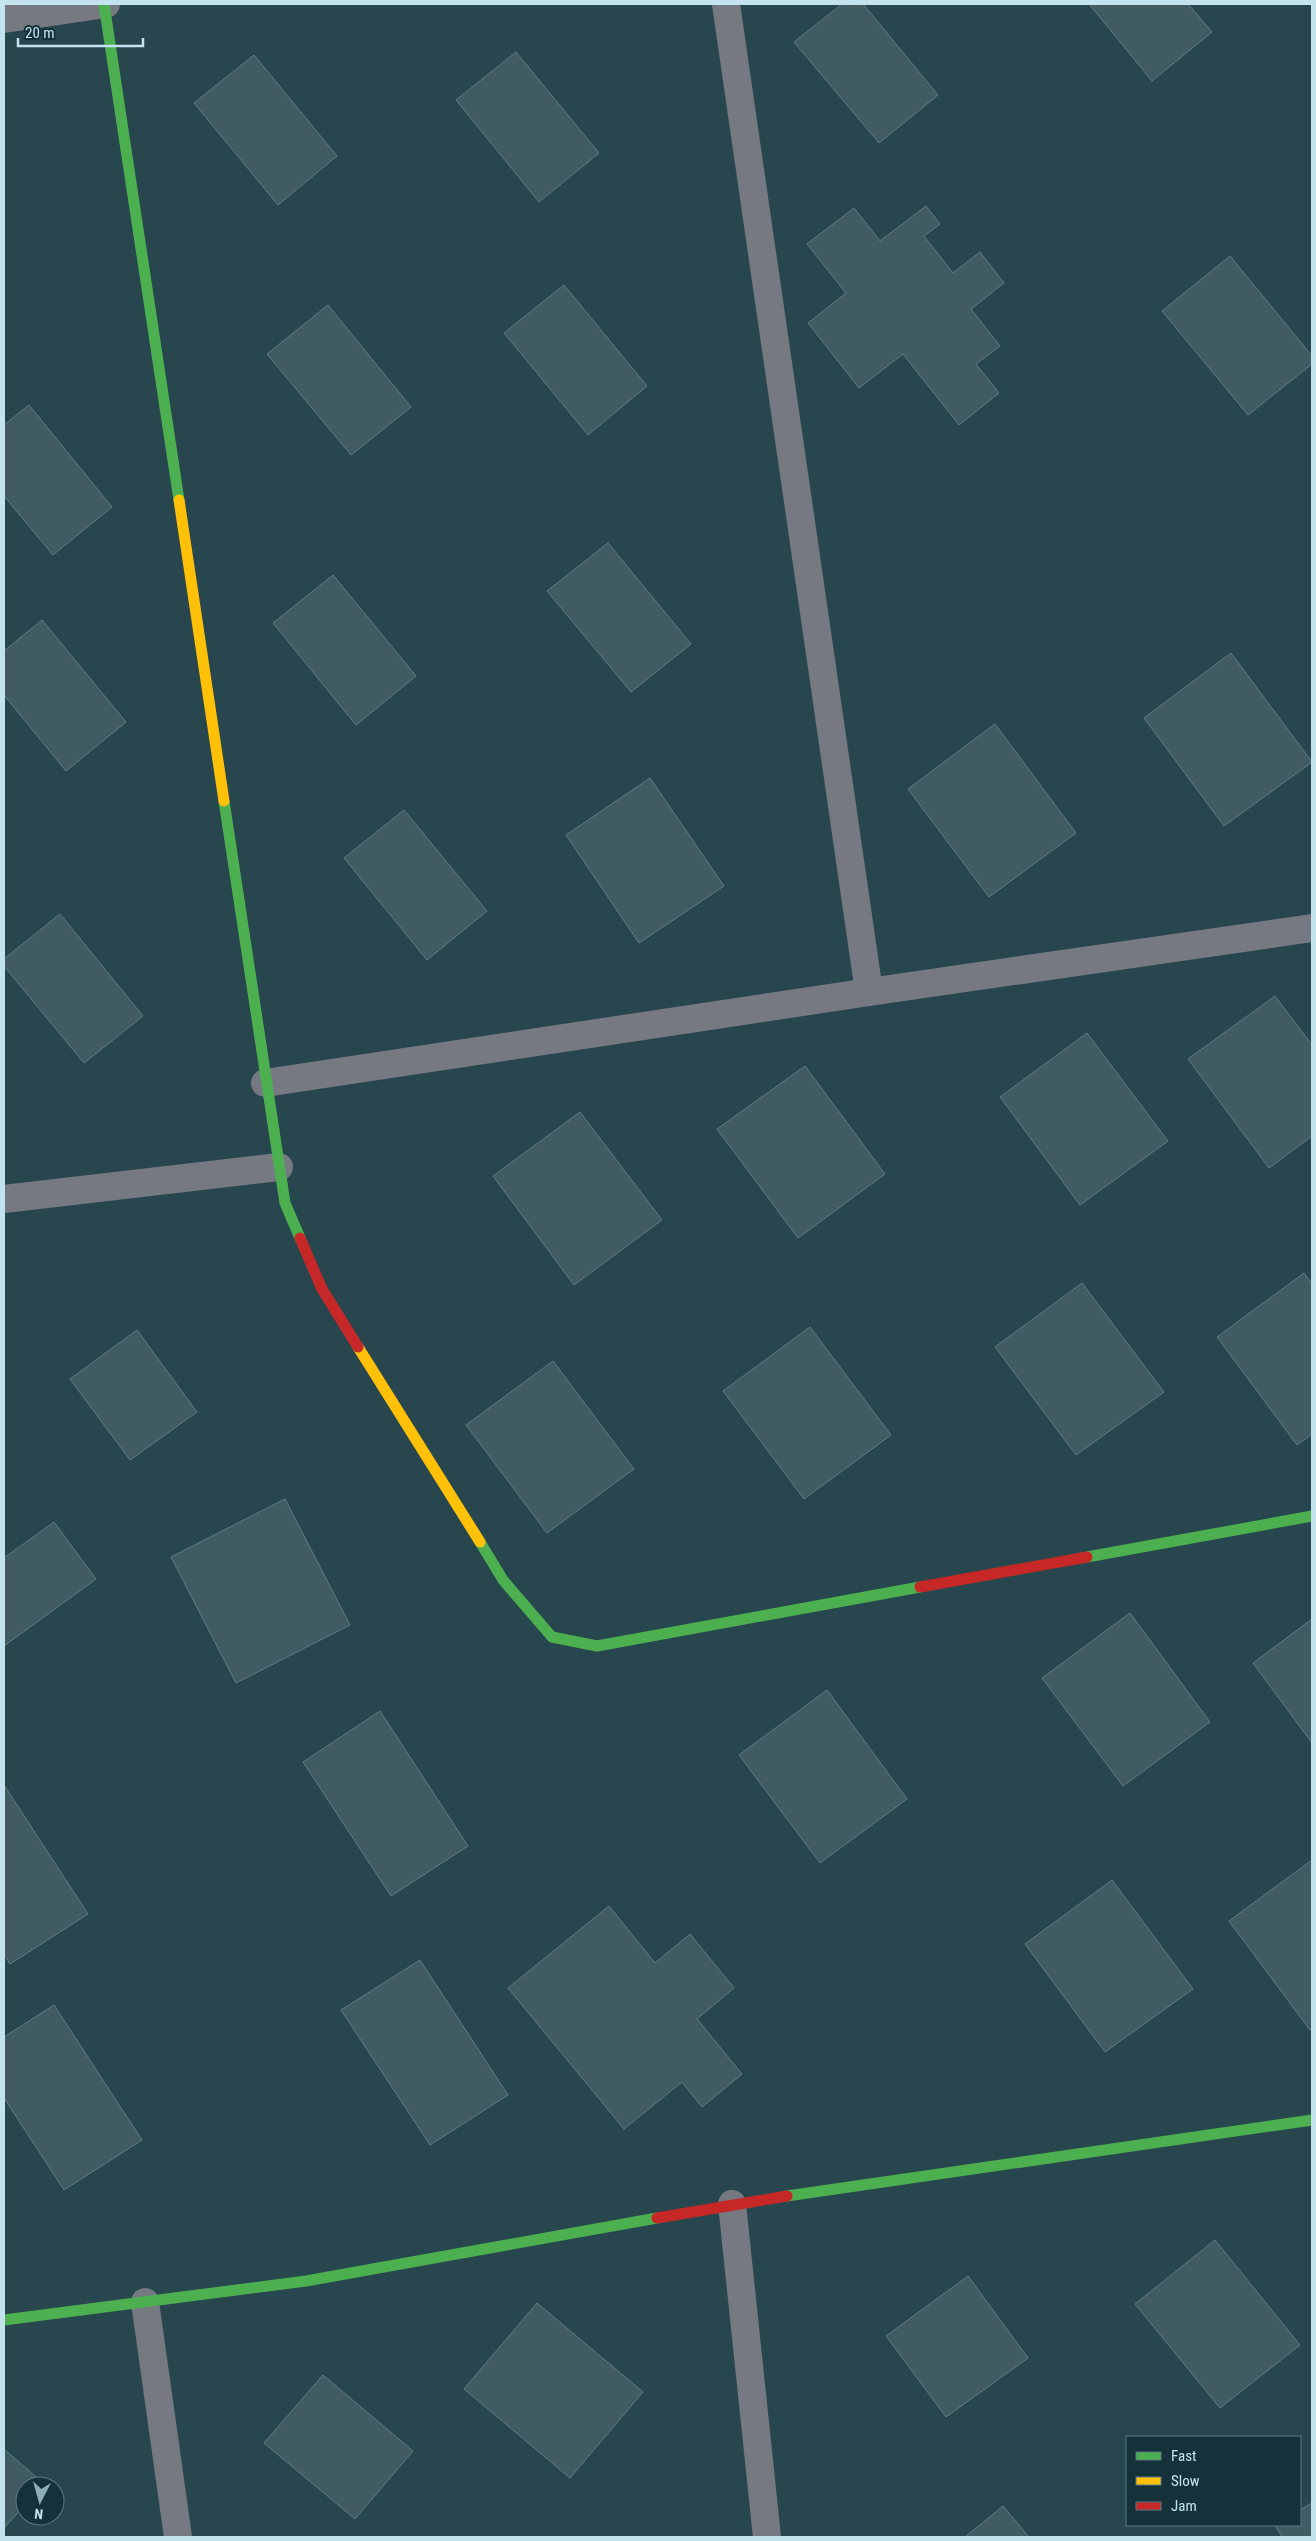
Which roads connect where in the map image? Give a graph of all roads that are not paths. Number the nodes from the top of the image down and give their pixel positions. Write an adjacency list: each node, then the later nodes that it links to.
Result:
1 (105, 4): 3 (street); 6 (street)
2 (726, 4): 5 (street)
3 (4, 18)
4 (1312, 928): 5 (street)
5 (869, 992): 6 (street)
6 (265, 1083): 7 (street)
7 (279, 1167): 8 (street); 9 (street)
8 (4, 1199)
9 (1312, 1516)
10 (1312, 2120): 11 (street)
11 (732, 2204): 12 (street); 15 (street)
12 (145, 2302): 13 (street); 14 (street)
13 (4, 2320)
14 (178, 2537)
15 (767, 2537)

